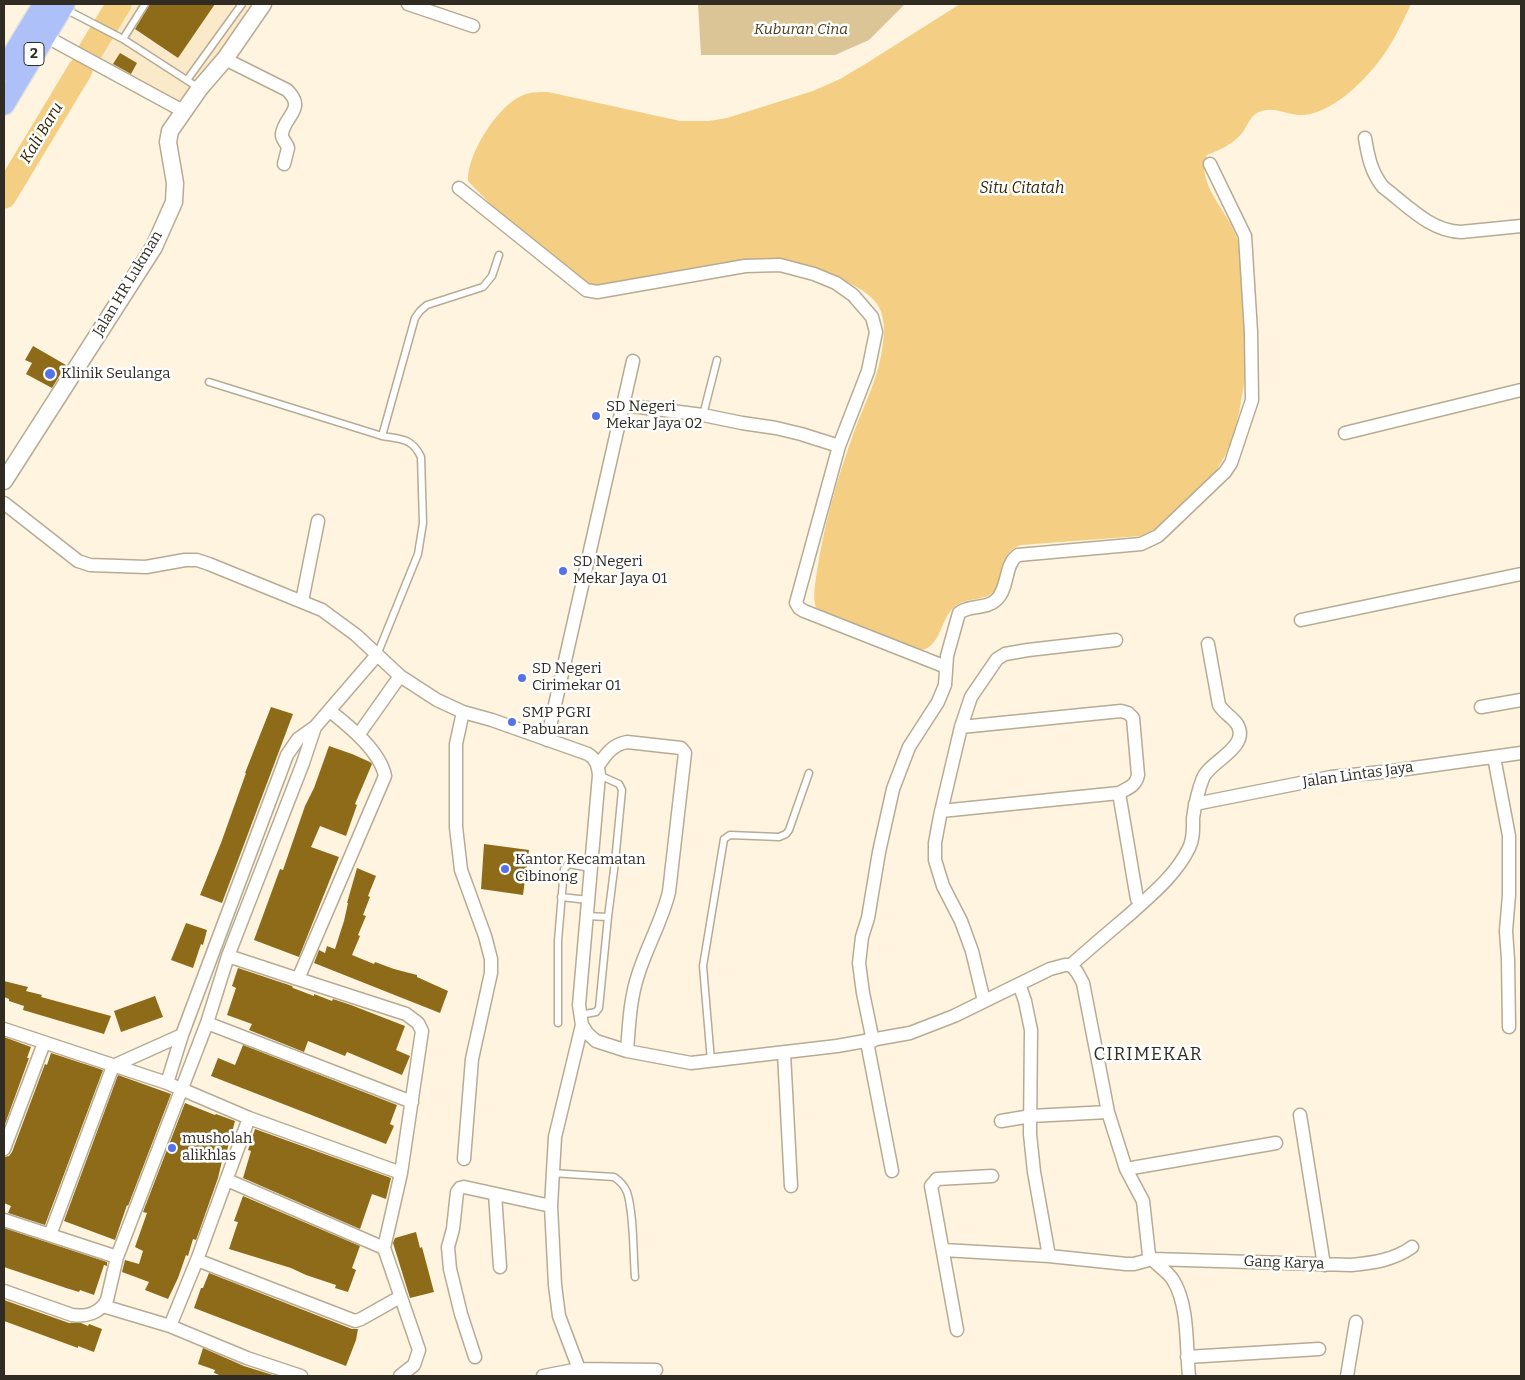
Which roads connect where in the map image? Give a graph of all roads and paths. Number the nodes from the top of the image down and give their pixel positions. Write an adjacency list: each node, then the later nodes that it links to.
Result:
1 (144, 4): 8 (lane)
2 (242, 4): 11 (lane)
3 (263, 4): 9 (street, Jalan HR Lukman)
4 (408, 4): 6 (street)
5 (61, 7): 7 (highway, 2); 8 (lane); 10 (highway, 2)
6 (473, 26)
7 (45, 36): 12 (highway, 2); 13 (street)
8 (123, 39): 11 (lane)
9 (224, 59): 11 (street, Jalan HR Lukman); 15 (street)
10 (4, 70)
11 (194, 84): 13 (street, Jalan HR Lukman)
12 (4, 104)
13 (183, 112): 29 (street, Jalan HR Lukman)
14 (1364, 138): 18 (street)
15 (284, 164)
16 (1210, 164): 38 (street)
17 (459, 188): 28 (street)
18 (1521, 226)
19 (499, 255): 27 (lane)
20 (717, 360): 25 (lane)
21 (633, 361): 24 (street)
22 (209, 382): 27 (lane)
23 (1521, 390): 26 (street)
24 (623, 405): 25 (street); 47 (street)
25 (703, 415): 28 (street)
26 (1344, 433)
27 (382, 436): 37 (lane)
28 (839, 446): 38 (street)
29 (4, 481)
30 (4, 503): 33 (street)
31 (318, 521): 33 (street)
32 (1521, 574): 34 (street)
33 (302, 601): 37 (street)
34 (1301, 620)
35 (1116, 640): 45 (street)
36 (1208, 644): 53 (street)
37 (377, 655): 39 (street); 42 (street)
38 (946, 667): 73 (street)
39 (400, 676): 43 (street); 46 (street)
40 (1521, 700): 41 (street)
41 (1480, 707)
42 (330, 711): 44 (street); 46 (street)
43 (463, 712): 47 (street); 91 (street)
44 (315, 727): 62 (street); 72 (street)
45 (961, 727): 52 (street); 54 (street)
46 (359, 734): 64 (street)
47 (547, 740): 50 (street)
48 (1521, 753): 49 (street, Jalan Lintas Jaya)
49 (1494, 757): 53 (street, Jalan Lintas Jaya); 70 (street)
50 (599, 770): 55 (lane); 56 (street); 76 (street)
51 (808, 772): 78 (lane)
52 (1119, 792): 54 (street); 58 (street)
53 (1195, 804): 63 (street)
54 (941, 811): 66 (street)
55 (615, 862): 56 (lane); 61 (lane)
56 (591, 863): 57 (lane); 59 (street)
57 (561, 897): 59 (lane); 69 (lane)
58 (1137, 899)
59 (588, 900): 60 (street)
60 (586, 916): 61 (lane); 67 (street)
61 (608, 917): 67 (lane)
62 (228, 956): 64 (street); 68 (street)
63 (1071, 965): 65 (street); 84 (street)
64 (298, 979): 83 (street)
65 (1019, 984): 66 (street); 86 (street)
66 (984, 1001): 73 (street)
67 (581, 1020): 76 (street); 95 (street)
68 (207, 1023): 82 (street); 83 (street)
69 (558, 1023)
70 (1509, 1027)
71 (4, 1029): 74 (street)
72 (182, 1035): 75 (street); 79 (street)
73 (870, 1041): 77 (street); 93 (street)
74 (44, 1043): 80 (street); 90 (street)
75 (161, 1044): 79 (street); 80 (street)
76 (627, 1051): 78 (street)
77 (784, 1053): 78 (street); 98 (street)
78 (710, 1061)
79 (173, 1065): 81 (street); 82 (street)
80 (113, 1066): 81 (street); 102 (street)
81 (167, 1083): 82 (street)
82 (183, 1084): 87 (street); 107 (street)
83 (412, 1102): 94 (street)
84 (1108, 1112): 86 (street); 92 (street)
85 (1300, 1115): 110 (street)
86 (1031, 1116): 88 (street); 106 (street)
87 (249, 1118): 94 (street); 97 (street)
88 (1001, 1121)
89 (1276, 1143): 92 (street)
90 (4, 1149)
91 (464, 1158)
92 (1126, 1169): 108 (street)
93 (892, 1171)
94 (400, 1173): 104 (street)
95 (552, 1173): 100 (street); 112 (lane)
96 (992, 1176): 105 (street)
97 (227, 1180): 104 (street); 109 (street)
98 (791, 1186)
99 (496, 1194): 100 (street); 111 (street); 120 (street)
100 (551, 1206): 122 (street)
101 (4, 1220): 102 (street)
102 (50, 1235): 107 (street)
103 (1412, 1247): 110 (street, Gang Karya)
104 (384, 1248): 114 (street)
105 (943, 1250): 106 (street, Gang Karya); 118 (street)
106 (1049, 1256): 108 (street, Gang Karya)
107 (117, 1257): 115 (street)
108 (1152, 1259): 110 (street, Gang Karya); 121 (street)
109 (197, 1260): 114 (street); 117 (street)
110 (1324, 1264)
111 (500, 1267)
112 (635, 1277)
113 (4, 1291): 115 (street)
114 (400, 1297): 125 (street)
115 (103, 1306): 117 (street)
116 (1356, 1322): 128 (street)
117 (170, 1326): 124 (street)
118 (957, 1330)
119 (1319, 1349): 121 (street)
120 (475, 1357)
121 (1187, 1357): 127 (street)
122 (579, 1369): 123 (street); 126 (street)
123 (656, 1370)
124 (301, 1376)
125 (400, 1376)
126 (543, 1376)
127 (1189, 1376)
128 (1348, 1376)

